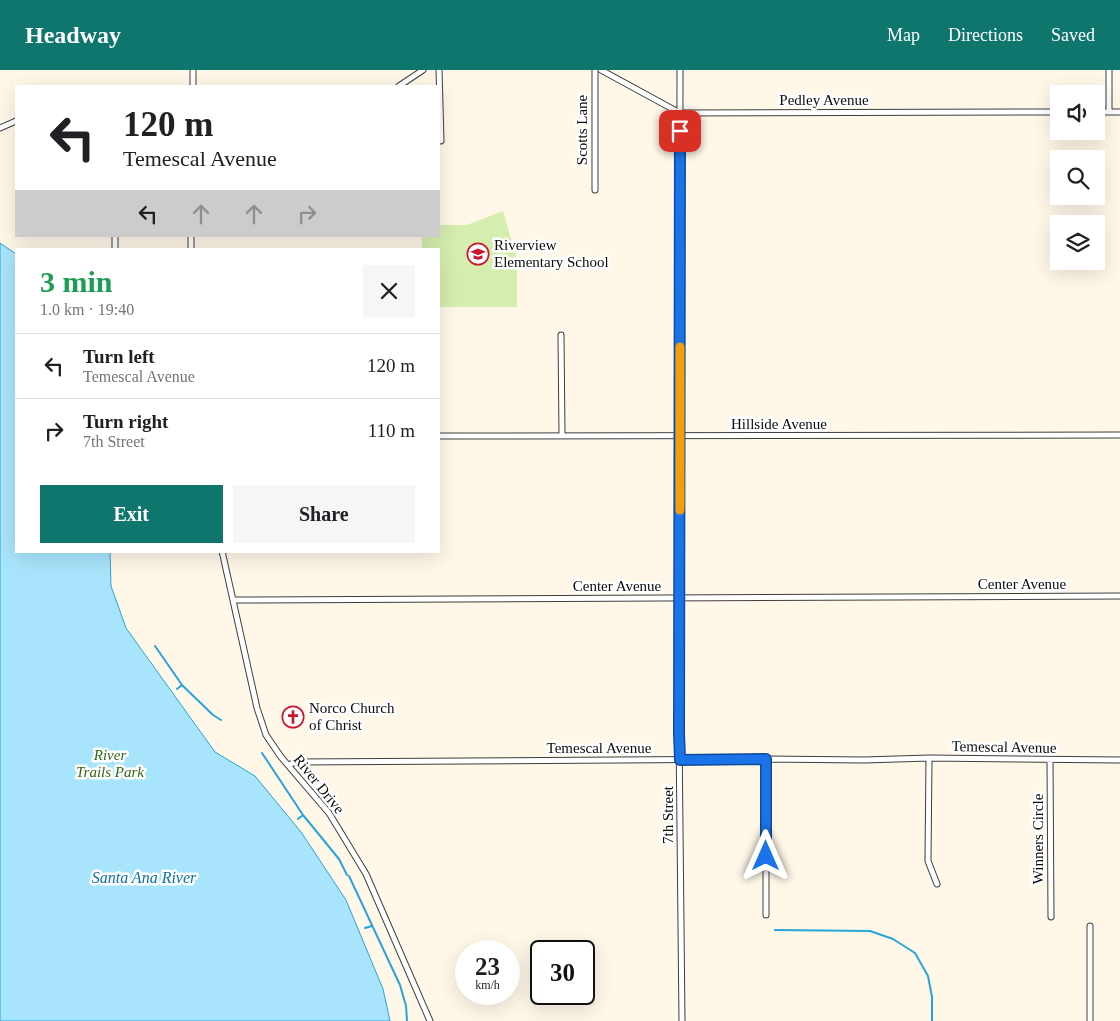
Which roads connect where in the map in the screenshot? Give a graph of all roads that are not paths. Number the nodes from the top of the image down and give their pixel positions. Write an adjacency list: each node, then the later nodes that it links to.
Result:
1 (193, 70): 8 (street)
2 (423, 70): 9 (street)
3 (439, 70): 10 (street)
4 (595, 70): 20 (street, Scotts Lane)
5 (601, 70): 16 (street, Pedley Avenue)
6 (680, 70): 16 (street, 7th Street)
7 (1109, 70): 14 (street)
8 (193, 85)
9 (400, 85)
10 (439, 85)
11 (440, 106): 19 (street)
12 (1050, 112): 16 (street, Pedley Avenue)
13 (1105, 112): 14 (street)
14 (1109, 112): 15 (street)
15 (1120, 112)
16 (680, 113): 25 (street, 7th Street)
17 (15, 121): 18 (street)
18 (0, 128)
19 (441, 141)
20 (595, 190)
21 (560, 335): 24 (street)
22 (1120, 435): 25 (street, Hillside Avenue)
23 (440, 436): 24 (street, Hillside Avenue)
24 (562, 436): 25 (street, Hillside Avenue)
25 (680, 436): 28 (street, 7th Street)
26 (222, 553): 29 (street, River Drive)
27 (1120, 596): 28 (street, Center Avenue)
28 (680, 599): 29 (street, Center Avenue); 32 (street, 7th Street)
29 (234, 600): 35 (street, River Drive)
30 (928, 758): 31 (street, Temescal Avenue); 33 (street, Temescal Avenue); 36 (street)
31 (766, 759): 32 (street, Temescal Avenue); 37 (street)
32 (680, 760): 35 (street, Temescal Avenue); 41 (street, 7th Street)
33 (1050, 760): 34 (street, Temescal Avenue); 38 (street, Winners Circle)
34 (1120, 760)
35 (288, 765): 40 (street, River Drive)
36 (937, 884)
37 (766, 915)
38 (1051, 917)
39 (1090, 926): 42 (street)
40 (430, 1021)
41 (682, 1021)
42 (1090, 1021)

